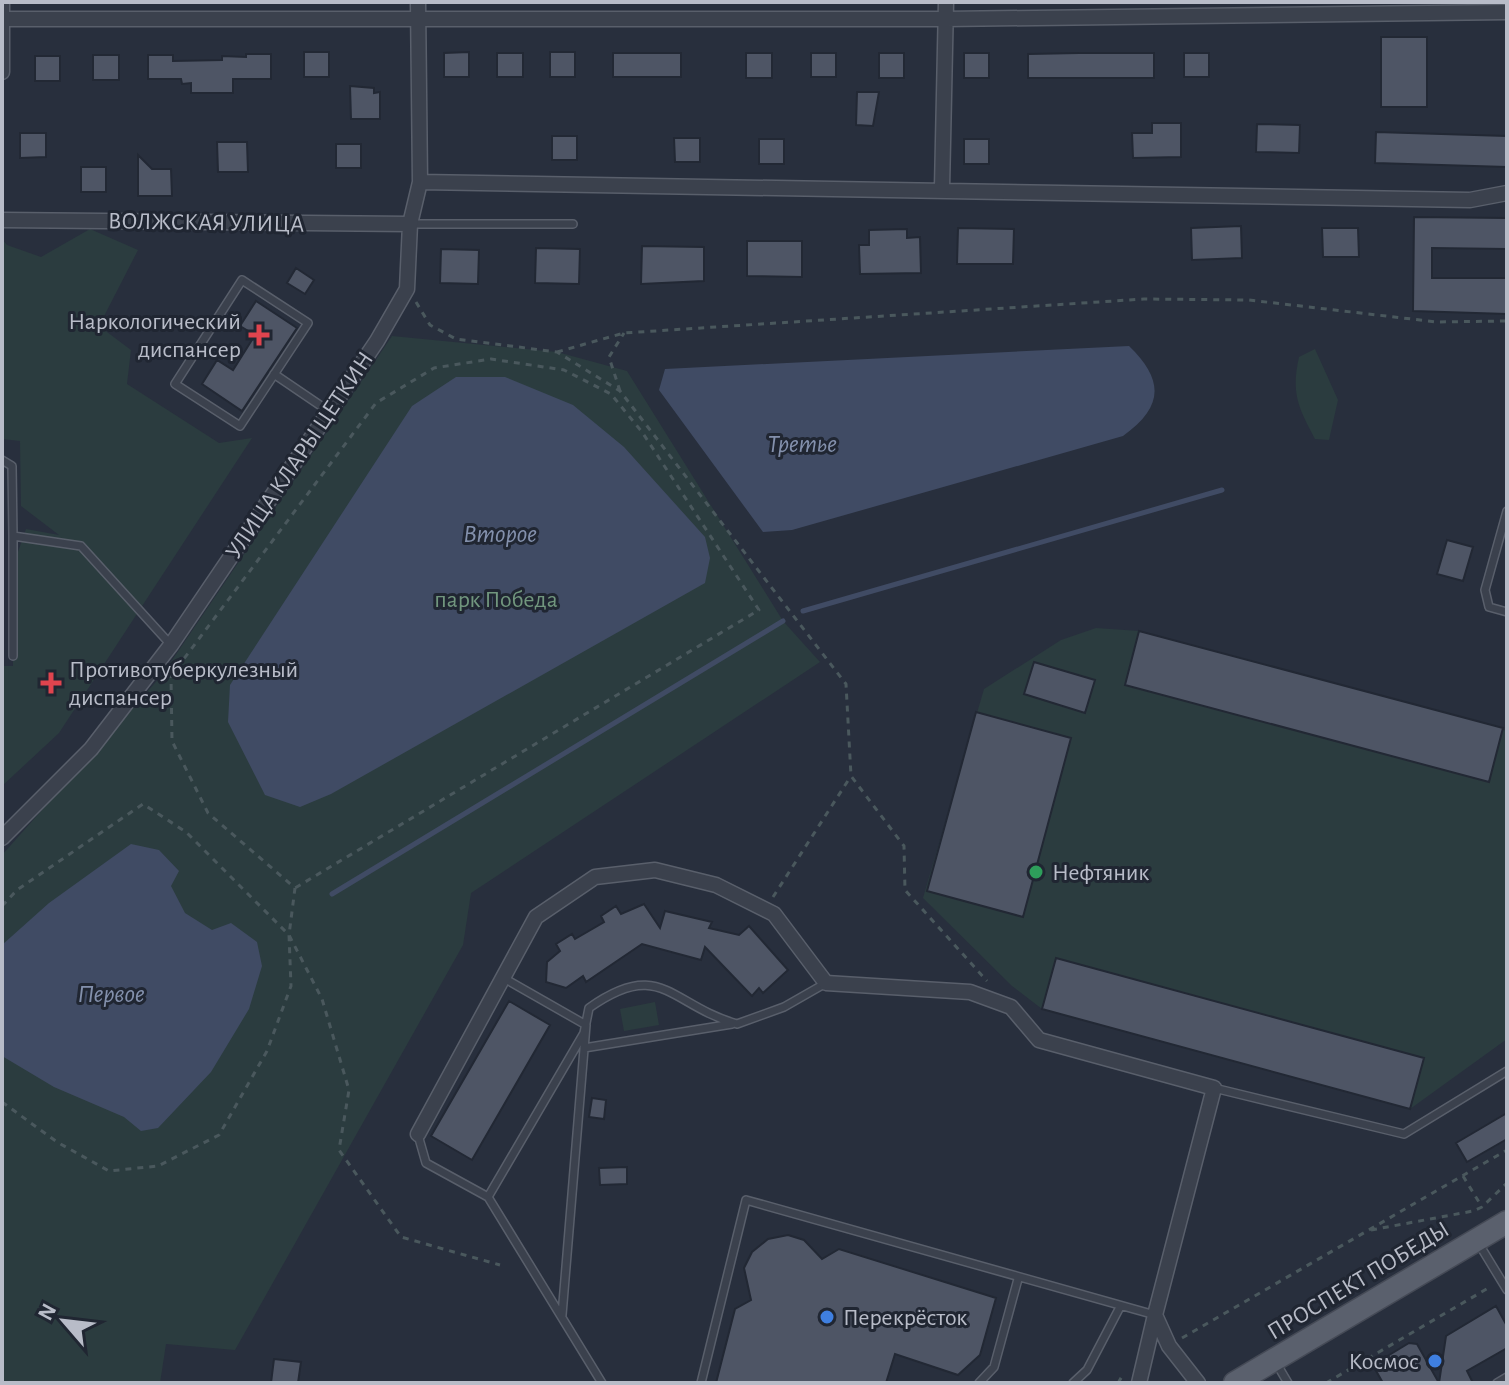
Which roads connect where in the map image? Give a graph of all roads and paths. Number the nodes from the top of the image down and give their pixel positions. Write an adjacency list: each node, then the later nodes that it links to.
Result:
1 (2, 2): 6 (street)
2 (946, 2): 7 (street)
3 (1408, 6): 5 (street); 7 (street)
4 (418, 9): 6 (street); 7 (street); 9 (street, УЛИЦА КЛАРЫ ЦЕТКИН)
5 (1507, 12)
6 (2, 19): 8 (street)
7 (946, 19): 10 (street)
8 (2, 72)
9 (420, 182): 10 (street); 13 (street, УЛИЦА КЛАРЫ ЦЕТКИН)
10 (942, 188): 11 (street)
11 (1507, 193)
12 (2, 220): 13 (street, ВОЛЖСКАЯ УЛИЦА)
13 (410, 224): 14 (lane); 15 (street, УЛИЦА КЛАРЫ ЦЕТКИН)
14 (573, 224)
15 (407, 289): 18 (path); 21 (street, УЛИЦА КЛАРЫ ЦЕТКИН)
16 (1507, 321): 17 (path)
17 (624, 333): 18 (path); 20 (path)
18 (557, 352): 20 (path)
19 (274, 374): 19 (lane); 21 (lane)
20 (620, 391): 28 (path)
21 (327, 410): 26 (street, УЛИЦА КЛАРЫ ЦЕТКИН)
22 (2, 460): 24 (lane)
23 (1507, 511): 25 (lane)
24 (13, 536): 26 (lane); 27 (lane)
25 (1507, 612)
26 (171, 645): 29 (street, УЛИЦА КЛАРЫ ЦЕТКИН)
27 (13, 656)
28 (851, 776): 32 (path); 36 (path)
29 (2, 838)
30 (295, 888): 30 (path); 33 (path)
31 (2, 906): 33 (path)
32 (765, 909): 34 (street); 35 (street)
33 (289, 935): 42 (path); 52 (path)
34 (502, 977): 38 (lane); 43 (street)
35 (826, 983): 37 (lane); 41 (street)
36 (990, 984)
37 (737, 1024): 38 (lane); 39 (lane)
38 (586, 1025): 39 (lane); 47 (lane)
39 (584, 1048): 57 (lane)
40 (1507, 1071): 41 (lane)
41 (1214, 1088): 58 (street)
42 (2, 1102)
43 (418, 1134): 47 (lane)
44 (1507, 1150): 45 (path)
45 (1463, 1175): 48 (path); 50 (path)
46 (1507, 1183): 48 (path)
47 (488, 1197): 57 (lane)
48 (1482, 1207): 50 (path)
49 (1507, 1222): 51 (main road, ПРОСПЕКТ ПОБЕДЫ)
50 (1366, 1231): 59 (path)
51 (1476, 1240): 54 (lane); 60 (main road, ПРОСПЕКТ ПОБЕДЫ)
52 (500, 1265)
53 (1018, 1279): 56 (lane); 64 (lane); 65 (lane)
54 (1501, 1281): 55 (lane); 72 (path)
55 (1507, 1290)
56 (1120, 1307): 58 (lane); 66 (lane)
57 (562, 1315): 63 (lane)
58 (1155, 1315): 59 (street); 61 (street)
59 (1169, 1346): 69 (street)
60 (1274, 1360): 70 (main road, ПРОСПЕКТ ПОБЕДЫ); 71 (lane)
61 (1143, 1362): 67 (path); 68 (street)
62 (1507, 1377): 73 (lane)
63 (602, 1383)
64 (701, 1383)
65 (979, 1383)
66 (1073, 1383)
67 (1118, 1383)
68 (1139, 1383)
69 (1198, 1383)
70 (1235, 1383)
71 (1288, 1383)
72 (1326, 1383)
73 (1497, 1383)

